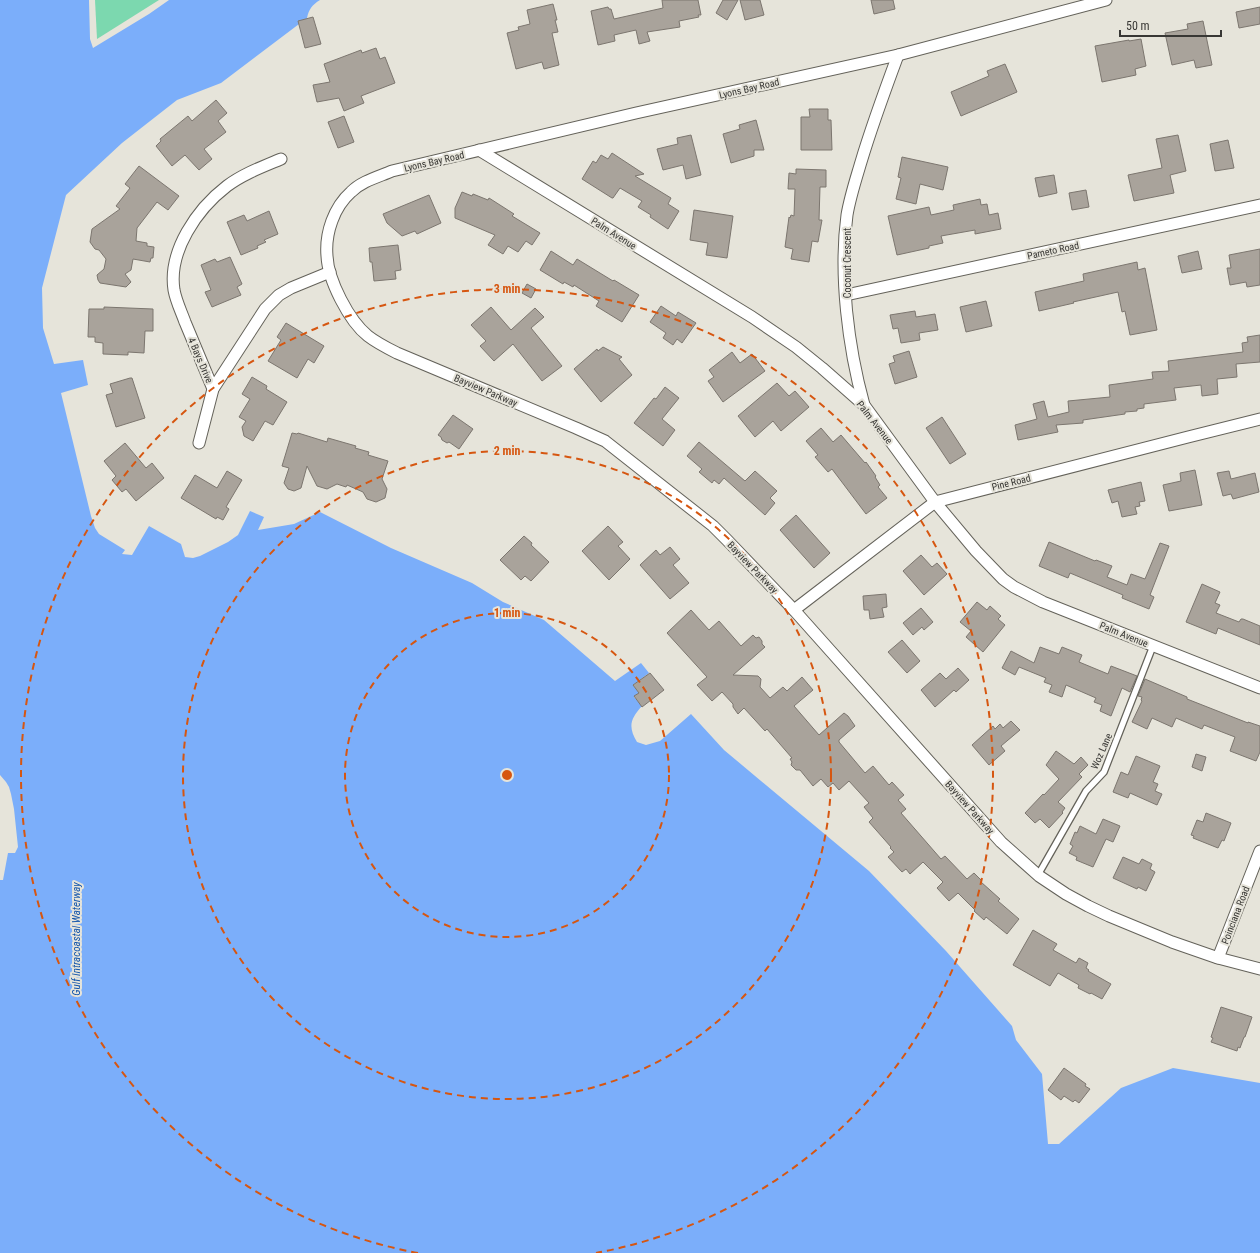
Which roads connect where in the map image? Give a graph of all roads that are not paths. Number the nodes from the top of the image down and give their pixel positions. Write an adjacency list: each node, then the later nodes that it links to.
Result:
1 (1106, 0): 2 (street, Lyons Bay Road)
2 (898, 55): 3 (street, Lyons Bay Road); 8 (street, Coconut Crescent)
3 (479, 150): 5 (street, Lyons Bay Road); 10 (street, Palm Avenue)
4 (281, 159): 9 (street, 4 Bays Drive)
5 (392, 170): 7 (street, Bayview Parkway)
6 (1260, 205): 8 (street, Pameto Road)
7 (330, 272): 9 (street, 4 Bays Drive); 14 (street, Bayview Parkway)
8 (846, 295): 10 (street, Coconut Crescent)
9 (213, 389): 12 (street)
10 (864, 405): 13 (street, Palm Avenue)
11 (1260, 419): 13 (street, Pine Road)
12 (199, 444)
13 (935, 502): 14 (street, Pine Road); 15 (street, Palm Avenue)
14 (794, 610): 18 (street, Bayview Parkway)
15 (1153, 646): 16 (street, Palm Avenue); 18 (lane, Woz Lane)
16 (1260, 688)
17 (1260, 851): 19 (street, Poinciana Road)
18 (1038, 875): 19 (street, Bayview Parkway)
19 (1218, 958): 20 (street, Bayview Parkway)
20 (1260, 969)

